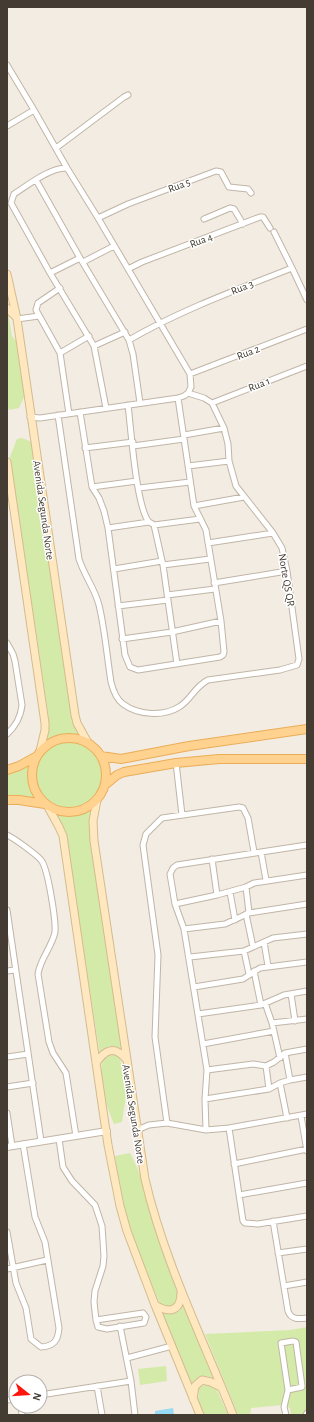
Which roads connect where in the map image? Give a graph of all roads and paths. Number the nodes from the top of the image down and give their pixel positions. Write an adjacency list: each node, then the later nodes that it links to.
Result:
1 (7, 65): 3 (street)
2 (128, 95): 5 (street)
3 (34, 110): 4 (street); 5 (street)
4 (7, 126)
5 (56, 148): 6 (street)
6 (67, 168): 7 (street); 9 (street)
7 (36, 180): 13 (street); 17 (street)
8 (251, 193): 9 (street, Rua 5)
9 (98, 218): 12 (street)
10 (204, 219): 11 (street)
11 (243, 224): 14 (street, Rua 4); 15 (street, Rua 4)
12 (114, 246): 13 (street); 15 (street)
13 (81, 260): 17 (street); 25 (street)
14 (292, 268): 19 (street); 23 (street, Rua 3)
15 (128, 269): 23 (street)
16 (7, 274): 22 (main road, Avenida Segunda Norte)
17 (50, 274): 18 (street)
18 (60, 288): 21 (street); 26 (street)
19 (307, 300)
20 (7, 308): 22 (main road)
21 (39, 316): 22 (street); 29 (street)
22 (17, 319): 41 (main road, Avenida Segunda Norte)
23 (159, 322): 27 (street, Rua 3); 31 (street)
24 (307, 329): 31 (street, Rua 2)
25 (125, 332): 27 (street); 28 (street)
26 (89, 336): 28 (street); 29 (street)
27 (129, 340): 34 (street)
28 (94, 346): 37 (street)
29 (60, 353): 39 (street)
30 (307, 366): 35 (street, Rua 1)
31 (190, 374): 32 (street)
32 (188, 392): 33 (street); 35 (street)
33 (178, 398): 34 (street); 43 (street)
34 (140, 403): 36 (street)
35 (212, 403): 42 (street, Norte QS QR)
36 (128, 405): 37 (street); 44 (street)
37 (106, 408): 38 (street)
38 (80, 412): 39 (street); 45 (street)
39 (69, 414): 40 (street)
40 (58, 415): 41 (street); 64 (street, Norte QS QR)
41 (31, 421): 76 (main road, Avenida Segunda Norte)
42 (224, 428): 43 (street); 46 (street, Norte QS QR)
43 (184, 437): 44 (street); 48 (street)
44 (133, 444): 45 (street); 49 (street)
45 (85, 448): 51 (street)
46 (229, 460): 48 (street); 53 (street, Norte QS QR)
47 (7, 462): 77 (main road)
48 (188, 466): 50 (street)
49 (137, 481): 51 (street); 52 (street)
50 (190, 482): 52 (street); 54 (street)
51 (92, 487): 58 (street)
52 (139, 488): 56 (street)
53 (244, 497): 54 (street); 59 (street, Norte QS QR)
54 (194, 506): 55 (street)
55 (200, 519): 57 (street); 60 (street)
56 (149, 522): 57 (street); 58 (street)
57 (154, 525): 62 (street)
58 (108, 528): 63 (street)
59 (273, 533): 60 (street); 64 (street, Norte QS QR)
60 (208, 543): 61 (street)
61 (210, 559): 62 (street); 65 (street)
62 (163, 563): 63 (street); 67 (street)
63 (114, 569): 68 (street)
64 (287, 571): 65 (street)
65 (214, 583): 66 (street)
66 (215, 589): 67 (street); 69 (street)
67 (168, 598): 68 (street); 70 (street)
68 (118, 606): 71 (street)
69 (221, 621): 70 (street); 73 (street)
70 (172, 632): 71 (street); 73 (street)
71 (122, 639): 73 (street)
72 (7, 643): 75 (street)
73 (177, 664)
74 (307, 729): 78 (main road)
75 (7, 734)
76 (88, 743): 77 (main road); 78 (main road)
77 (38, 754): 81 (main road); 85 (main road)
78 (101, 756): 82 (main road)
79 (307, 759): 80 (main road)
80 (176, 763): 82 (main road); 86 (street)
81 (7, 770)
82 (105, 785): 84 (main road)
83 (7, 800): 85 (main road)
84 (97, 800): 85 (main road); 130 (main road, Avenida Segunda Norte)
85 (46, 804): 131 (main road)
86 (182, 815): 89 (street); 145 (street)
87 (7, 835): 150 (street)
88 (307, 844): 90 (street)
89 (254, 852): 90 (street); 91 (street)
90 (261, 852): 93 (street)
91 (212, 859): 96 (street); 97 (street)
92 (307, 875): 93 (street)
93 (266, 880): 94 (street)
94 (246, 887): 95 (street); 100 (street)
95 (230, 892): 96 (street); 101 (street)
96 (217, 895): 97 (street)
97 (175, 904): 102 (street)
98 (307, 904): 100 (street)
99 (7, 910): 104 (street)
100 (247, 914): 101 (street); 106 (street)
101 (236, 920): 102 (street)
102 (184, 928): 108 (street)
103 (307, 934): 105 (street)
104 (9, 941): 111 (street)
105 (264, 942): 106 (street); 110 (street)
106 (254, 947): 107 (street)
107 (244, 951): 108 (street); 114 (street)
108 (190, 957): 115 (street)
109 (307, 962): 110 (street)
110 (268, 966): 113 (street)
111 (15, 970): 112 (street); 126 (street)
112 (7, 971)
113 (254, 971): 114 (street); 118 (street)
114 (249, 974): 115 (street)
115 (194, 987): 119 (street)
116 (307, 991): 117 (street)
117 (291, 994): 118 (street); 121 (street)
118 (263, 1004): 119 (street); 122 (street)
119 (198, 1014): 124 (street)
120 (307, 1019): 121 (street)
121 (295, 1021): 122 (street)
122 (272, 1023): 123 (street)
123 (274, 1030): 124 (street); 129 (street)
124 (203, 1044): 133 (street)
125 (307, 1049): 127 (street)
126 (28, 1054): 128 (street); 136 (street)
127 (285, 1054): 129 (street); 135 (street)
128 (7, 1057)
129 (280, 1058): 132 (street)
130 (126, 1059): 131 (main road); 146 (main road, Avenida Segunda Norte)
131 (96, 1063): 149 (main road)
132 (266, 1066): 133 (street); 139 (street)
133 (207, 1070): 140 (street)
134 (307, 1077): 135 (street)
135 (290, 1080): 137 (street)
136 (33, 1083): 138 (street); 152 (street)
137 (280, 1083): 139 (street); 144 (street)
138 (7, 1087)
139 (269, 1090): 140 (street)
140 (205, 1099): 148 (street)
141 (7, 1113): 154 (street)
142 (307, 1114): 143 (street)
143 (301, 1116): 144 (street); 155 (street)
144 (287, 1118): 147 (street)
145 (167, 1123): 146 (street); 148 (street)
146 (136, 1126): 168 (main road, Avenida Segunda Norte)
147 (229, 1128): 148 (street); 156 (street)
148 (206, 1130)
149 (106, 1131): 150 (street); 169 (main road)
150 (76, 1136): 151 (street)
151 (59, 1139): 152 (street); 171 (street)
152 (42, 1141): 153 (street)
153 (23, 1144): 154 (street); 164 (street)
154 (10, 1147)
155 (307, 1150): 156 (street)
156 (234, 1164): 158 (street)
157 (307, 1183): 158 (street)
158 (239, 1195): 160 (street)
159 (307, 1216): 160 (street)
160 (273, 1221): 163 (street)
161 (7, 1232): 165 (street)
162 (307, 1249): 163 (street)
163 (278, 1253): 167 (street)
164 (47, 1260): 165 (street); 165 (street)
165 (10, 1268)
166 (307, 1282): 167 (street)
167 (284, 1286): 170 (street)
168 (180, 1288): 169 (main road); 177 (main road, Avenida Segunda Norte)
169 (155, 1305): 173 (main road)
170 (307, 1318)
171 (96, 1320): 172 (street); 172 (street)
172 (120, 1326): 174 (street)
173 (172, 1346): 174 (street); 180 (main road)
174 (126, 1358): 175 (street)
175 (131, 1381): 176 (street); 182 (street)
176 (97, 1386): 179 (street); 181 (street)
177 (221, 1387): 180 (main road); 184 (main road, Avenida Segunda Norte)
178 (288, 1390): 178 (street); 185 (street)
179 (48, 1394)
180 (193, 1399): 183 (main road)
181 (102, 1415)
182 (135, 1415)
183 (200, 1415)
184 (233, 1415)
185 (286, 1415)

